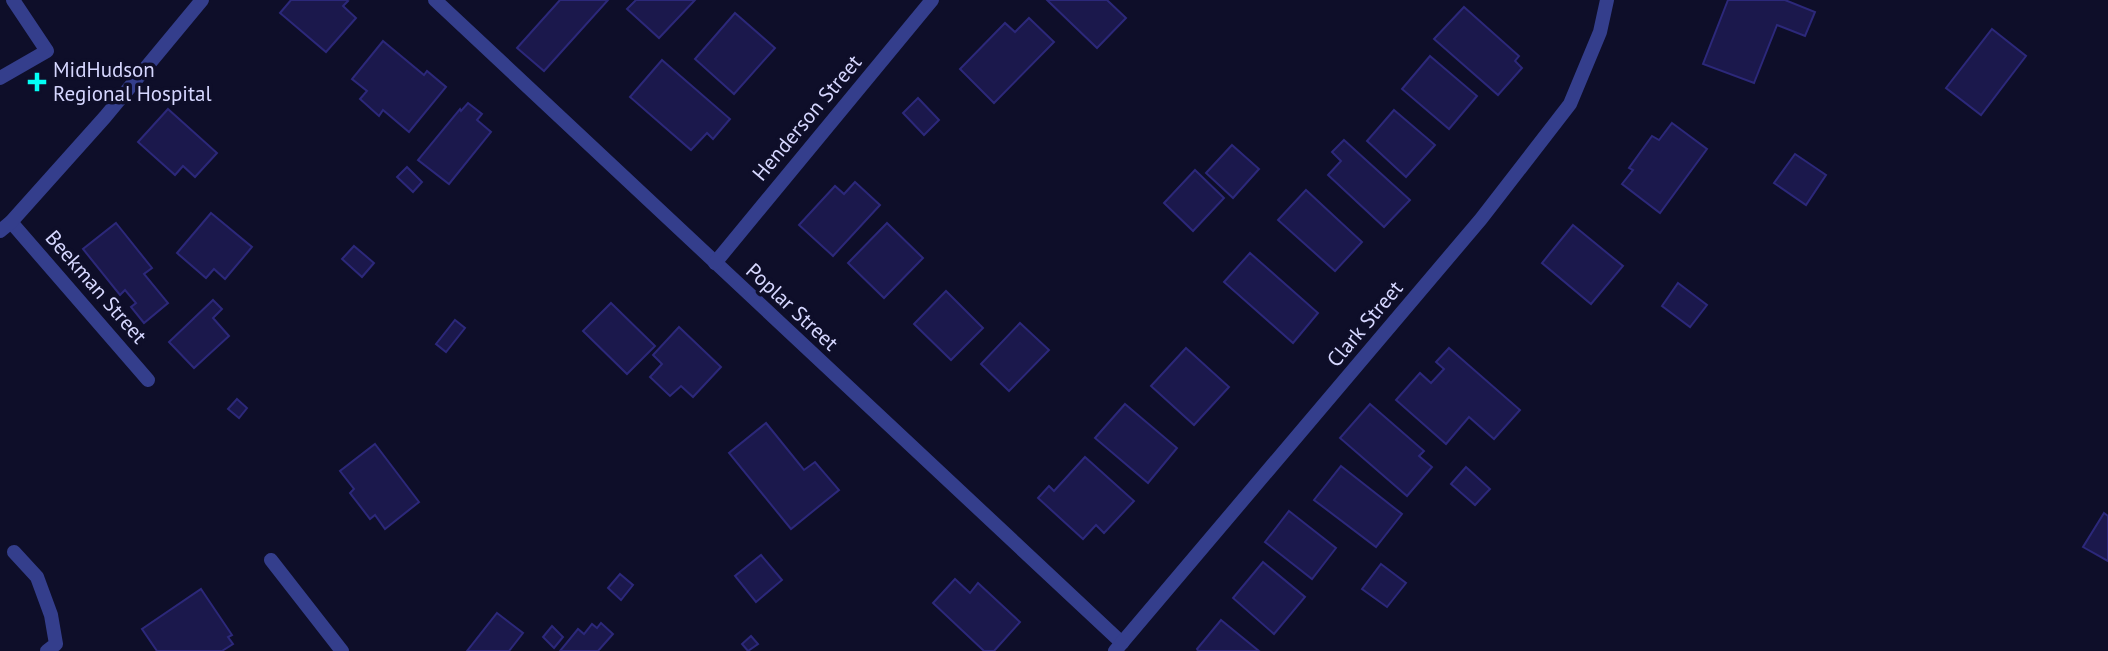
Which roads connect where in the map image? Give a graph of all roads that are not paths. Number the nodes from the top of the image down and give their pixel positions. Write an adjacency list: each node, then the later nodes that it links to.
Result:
1 (13, 0): 6 (street)
2 (202, 0): 7 (street)
3 (435, 0): 8 (street, Poplar Street)
4 (932, 0): 8 (street, Henderson Street)
5 (1607, 0): 12 (street, Clark Street)
6 (0, 78)
7 (6, 226): 9 (street, Beekman Street)
8 (715, 263): 12 (street, Poplar Street)
9 (148, 380)
10 (14, 552): 13 (street)
11 (271, 560): 14 (street)
12 (1119, 647)
13 (47, 651)
14 (342, 651)

